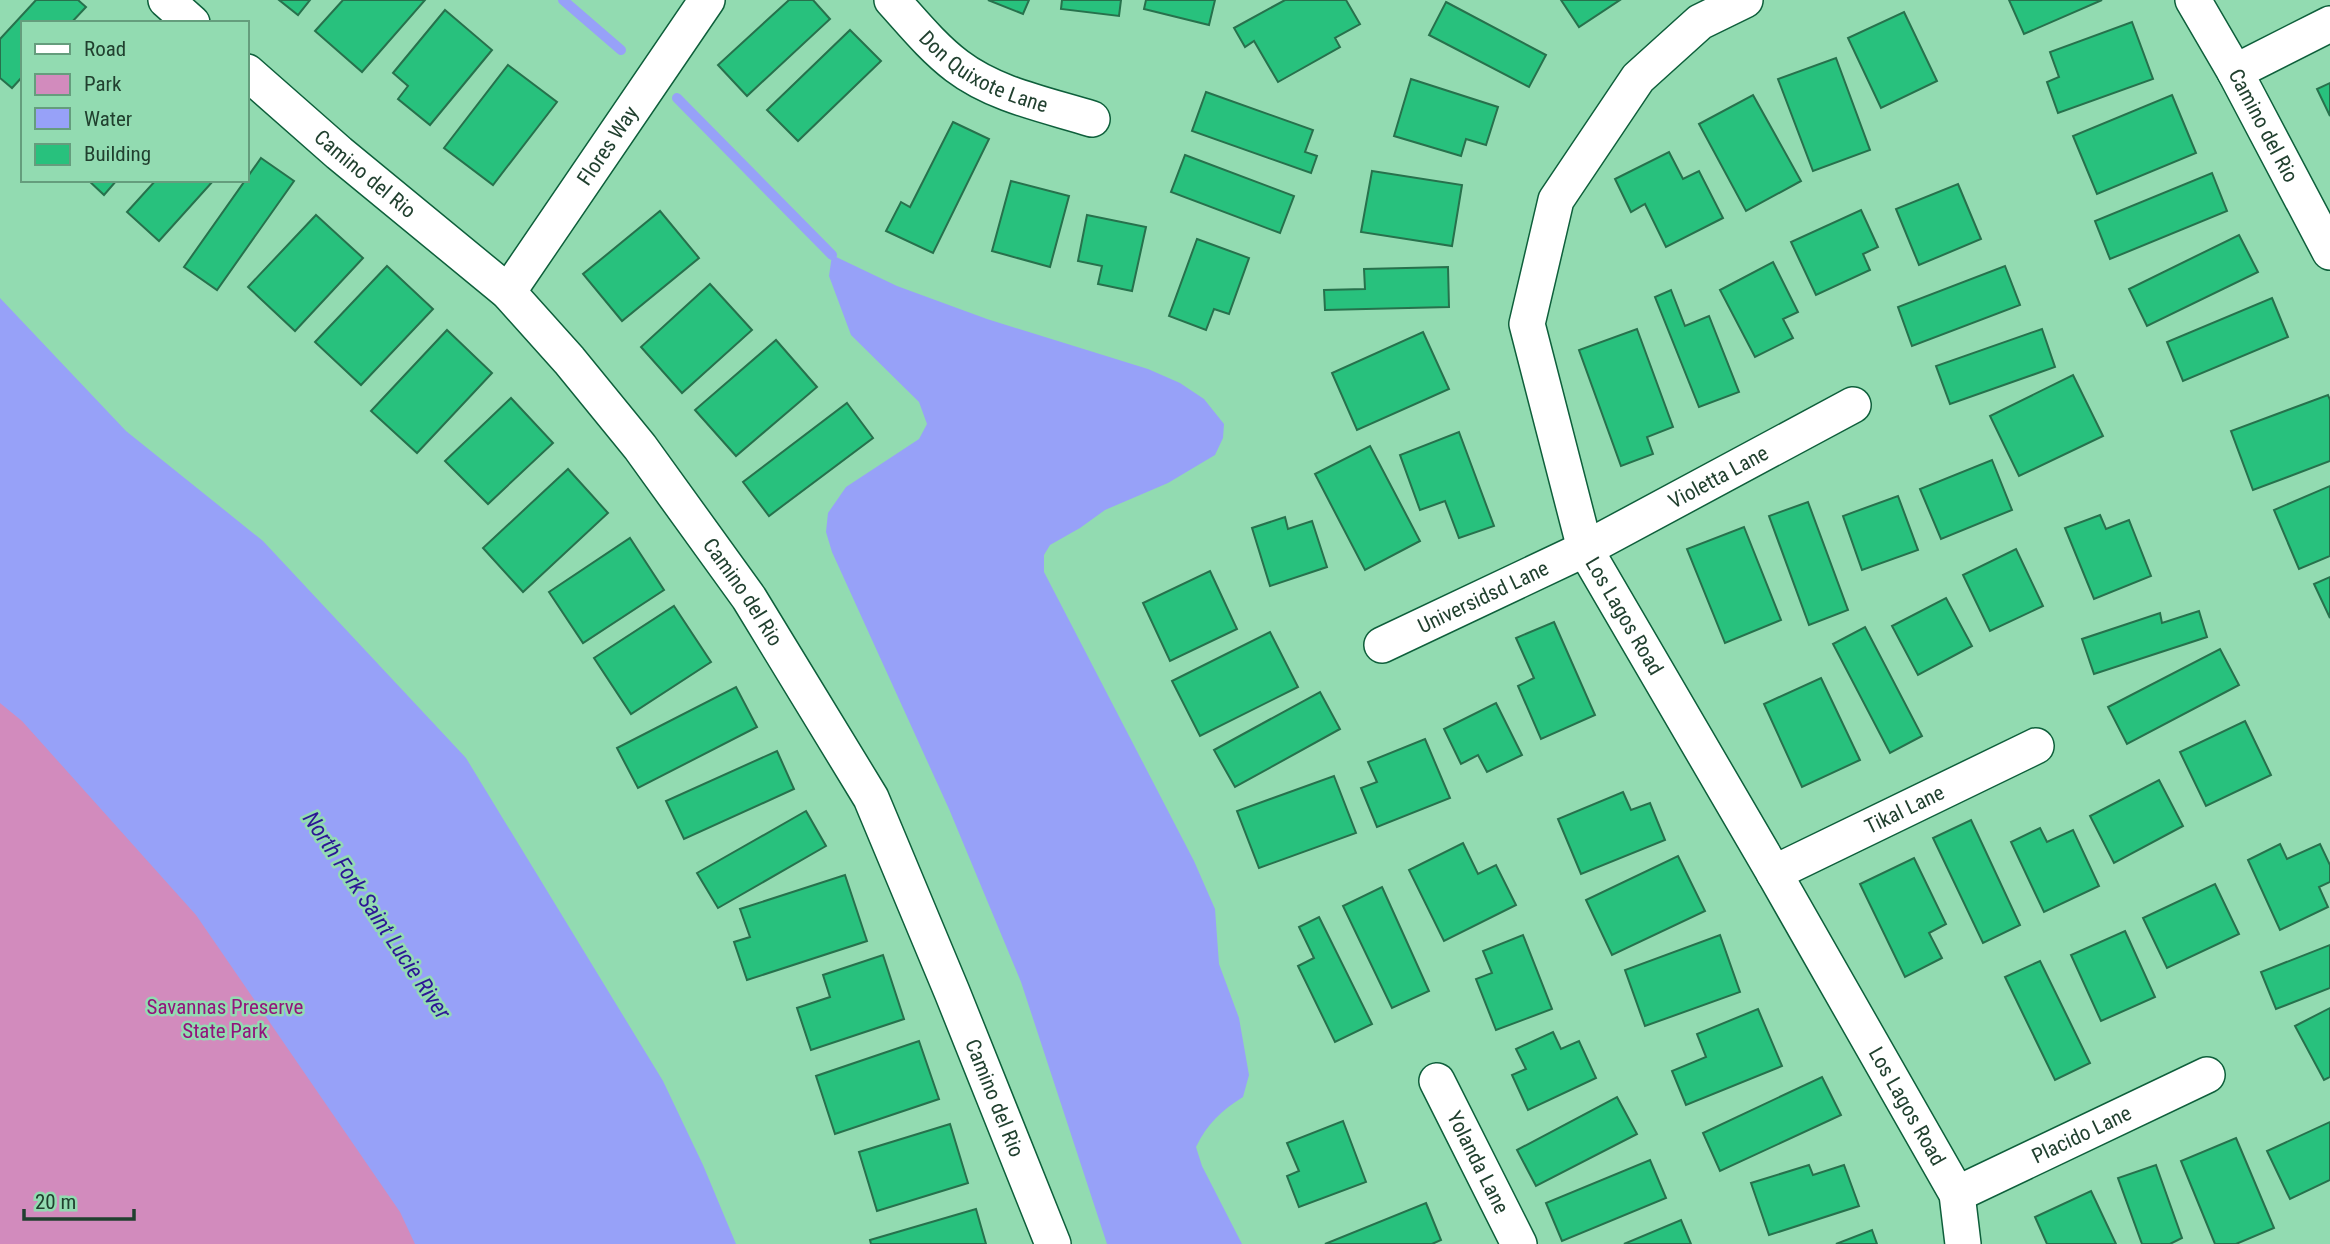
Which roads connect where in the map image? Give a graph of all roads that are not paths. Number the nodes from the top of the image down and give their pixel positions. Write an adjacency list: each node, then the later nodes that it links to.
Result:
1 (166, 0): 7 (street)
2 (707, 0): 13 (street, Flores Way)
3 (892, 0): 11 (street, Don Quixote Lane)
4 (1745, 0): 6 (street, Los Lagos Road)
5 (2193, 0): 9 (street, Camino del Rio)
6 (1694, 11): 15 (street, Los Lagos Road)
7 (190, 21)
8 (2330, 24): 9 (street)
9 (2235, 72): 12 (street, Camino del Rio)
10 (248, 73): 13 (street, Camino del Rio)
11 (1092, 119)
12 (2330, 252)
13 (508, 292): 22 (street, Camino del Rio)
14 (1853, 405): 15 (street, Violetta Lane)
15 (1585, 549): 16 (street, Universidsd Lane); 18 (street, Los Lagos Road)
16 (1382, 645)
17 (2036, 746): 18 (street, Tikal Lane)
18 (1774, 873): 21 (street, Los Lagos Road)
19 (2207, 1075): 21 (street, Placido Lane)
20 (1437, 1081): 23 (street, Yolanda Lane)
21 (1957, 1194): 24 (street, Los Lagos Road)
22 (1053, 1244)
23 (1519, 1244)
24 (1963, 1244)

